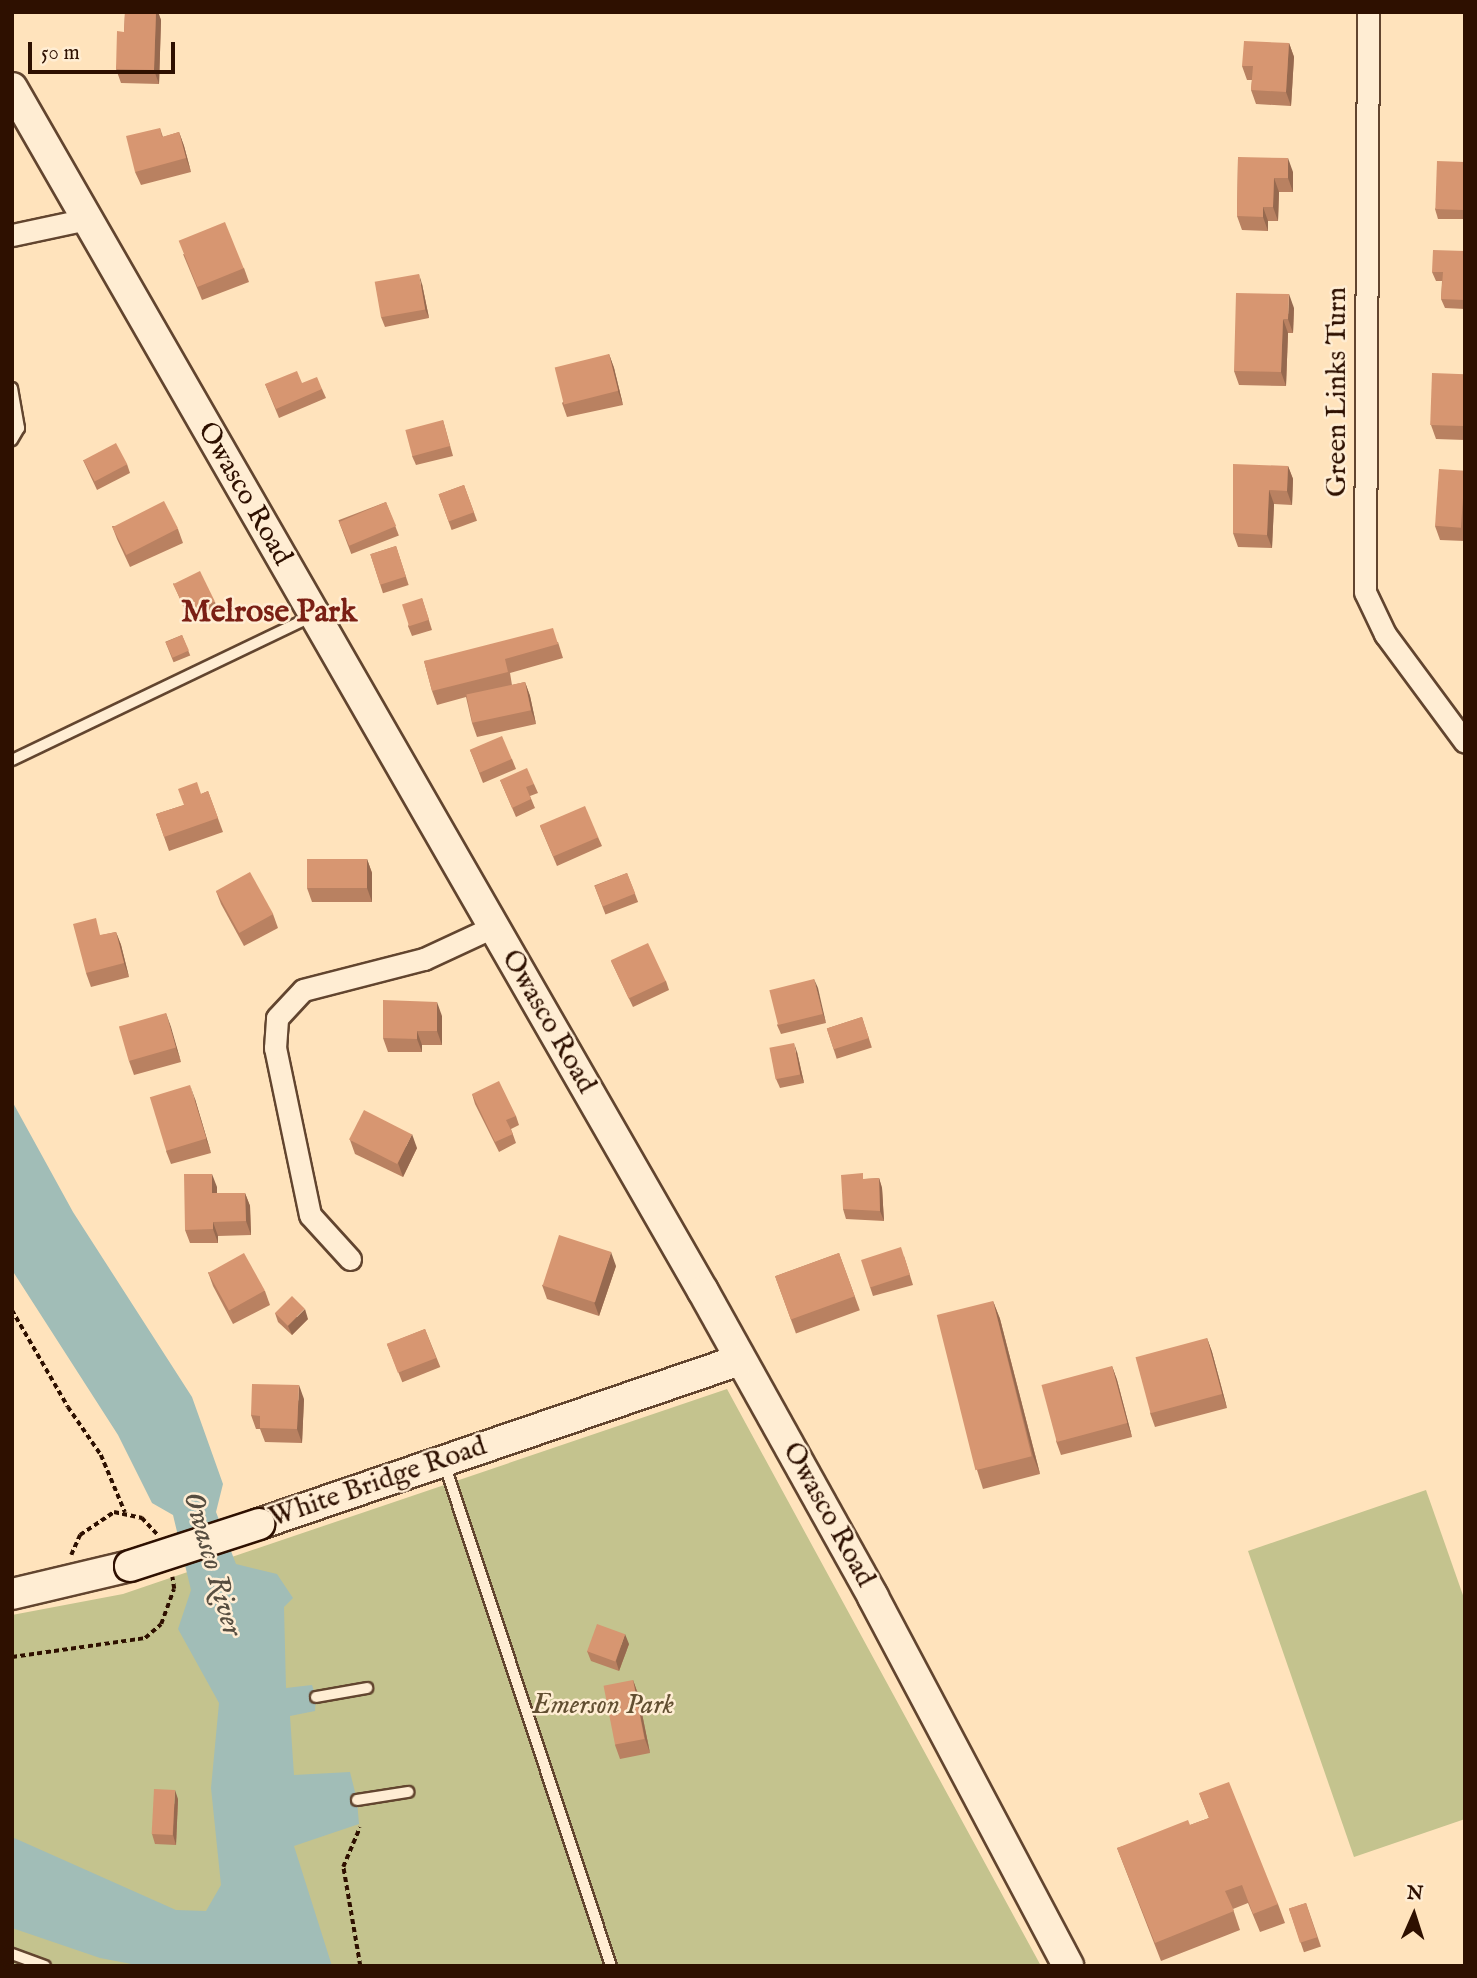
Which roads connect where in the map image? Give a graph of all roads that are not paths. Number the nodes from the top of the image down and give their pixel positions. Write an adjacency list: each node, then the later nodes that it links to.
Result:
1 (1368, 12): 8 (street, Green Links Turn)
2 (12, 88): 3 (main road, Owasco Road)
3 (88, 219): 4 (street); 7 (main road, Owasco Road)
4 (12, 235)
5 (12, 388): 6 (lane)
6 (12, 440)
7 (314, 616): 9 (lane); 10 (main road, Owasco Road)
8 (1465, 742)
9 (12, 760)
10 (494, 927): 11 (street); 12 (main road, Owasco Road)
11 (350, 1259)
12 (740, 1360): 13 (main road, White Bridge Road); 22 (main road, Owasco Road)
13 (443, 1461): 14 (main road, White Bridge Road, bridge); 21 (lane)
14 (12, 1594)
15 (367, 1688): 16 (lane)
16 (316, 1697)
17 (408, 1792): 18 (lane)
18 (357, 1800)
19 (12, 1954): 20 (lane)
20 (45, 1966)
21 (611, 1966)
22 (1068, 1966)

